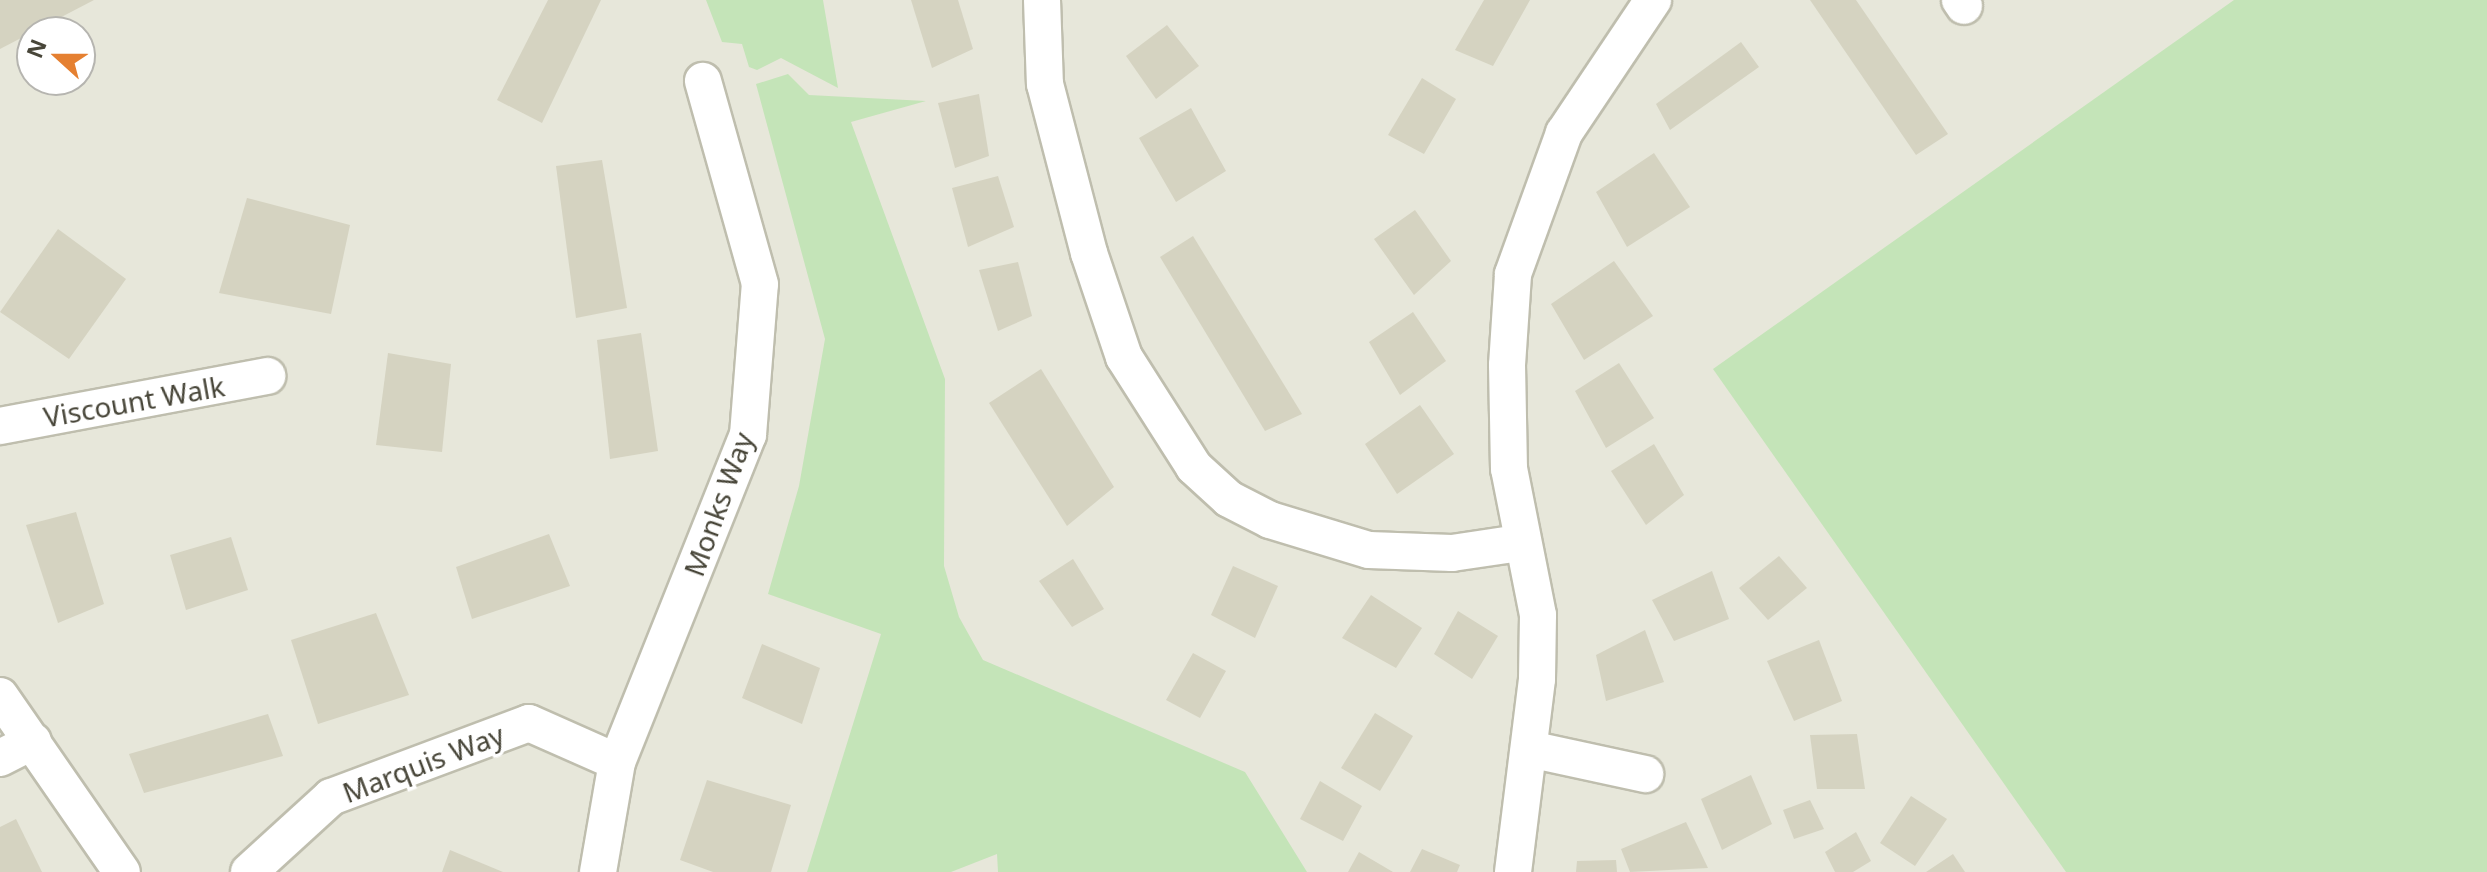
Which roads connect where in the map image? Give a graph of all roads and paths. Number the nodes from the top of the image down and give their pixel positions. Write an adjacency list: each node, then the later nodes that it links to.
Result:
1 (1042, 0): 6 (street)
2 (1653, 0): 6 (street)
3 (703, 81): 11 (street, Monks Way)
4 (267, 376): 5 (street, Viscount Walk)
5 (0, 426)
6 (1520, 543): 9 (street)
7 (0, 696): 8 (street)
8 (33, 741): 10 (street); 13 (street)
9 (1529, 749): 12 (street); 16 (street)
10 (0, 758)
11 (617, 762): 14 (street, Marquis Way); 15 (street, Monks Way)
12 (1645, 774)
13 (122, 872)
14 (249, 872)
15 (598, 872)
16 (1513, 872)

